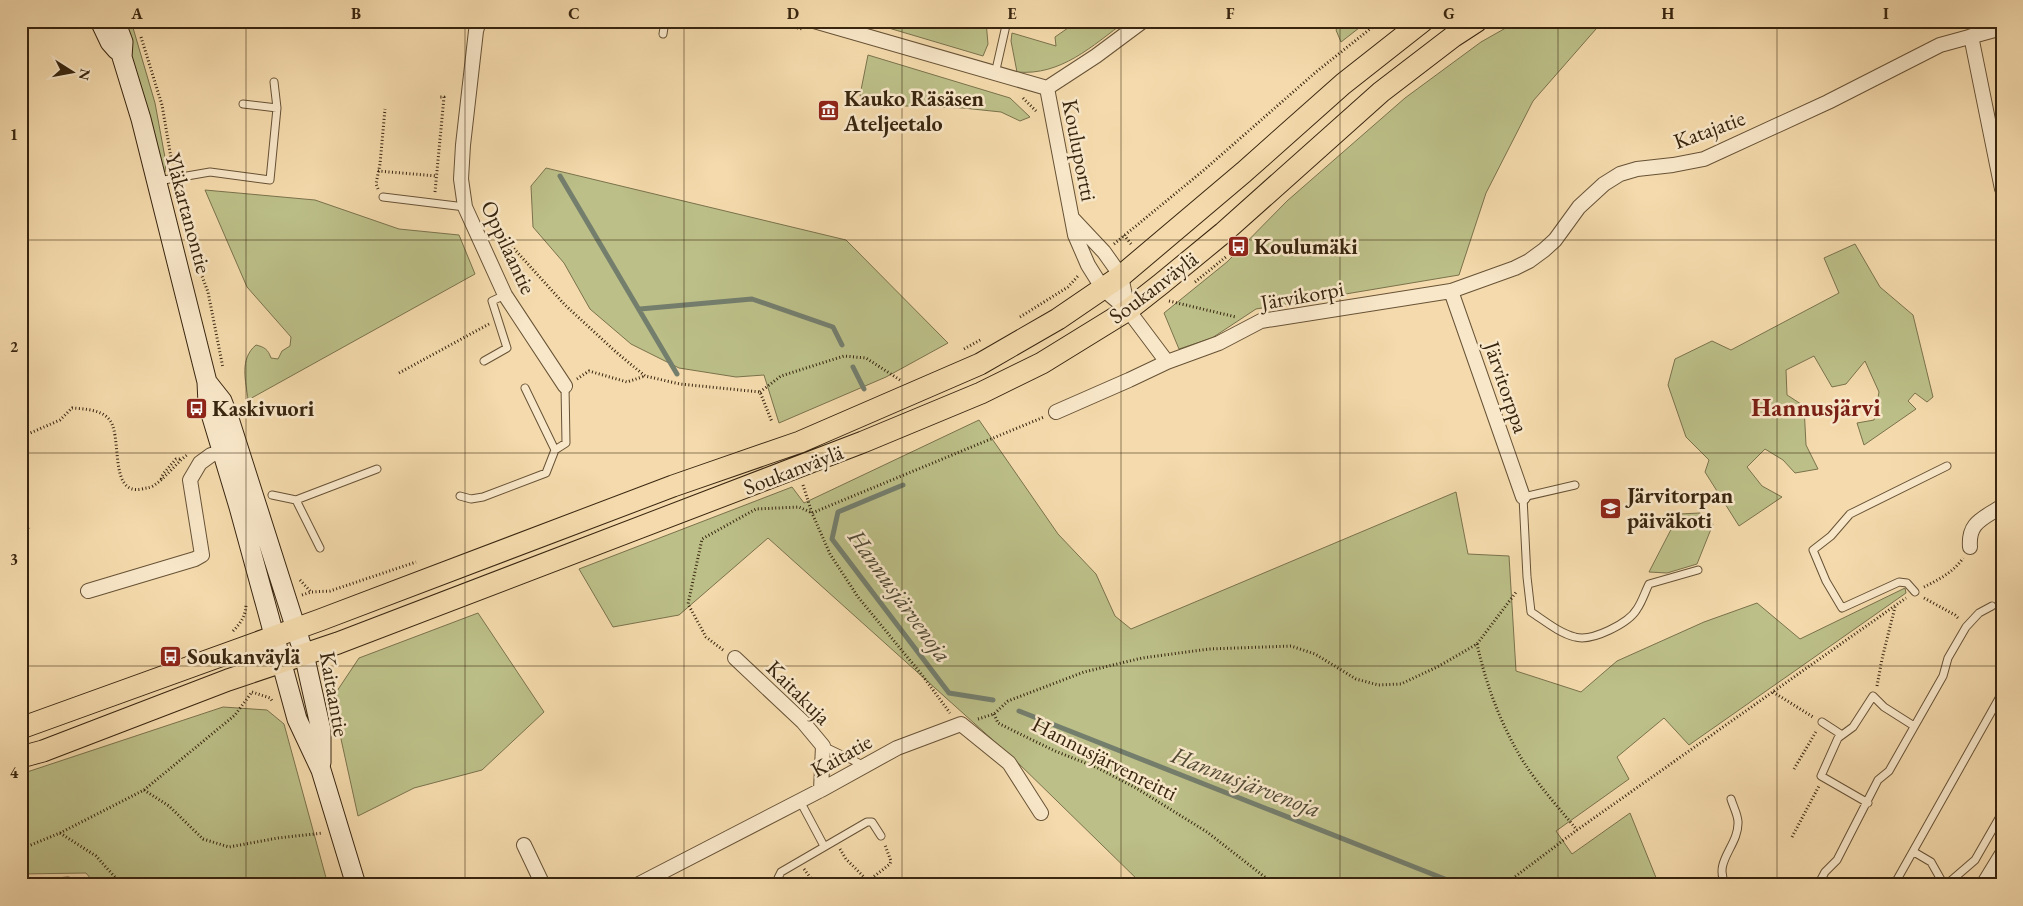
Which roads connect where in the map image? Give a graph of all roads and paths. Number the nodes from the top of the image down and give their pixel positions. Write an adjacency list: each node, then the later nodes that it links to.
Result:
1 (100, 21): 17 (main road, Yläkartanontie)
2 (115, 21): 17 (main road, Yläkartanontie)
3 (136, 21): 31 (path)
4 (479, 21): 36 (street, Oppilaantie)
5 (665, 21): 15 (lane)
6 (770, 21): 13 (path)
7 (1007, 21): 18 (lane)
8 (1163, 21): 12 (path)
9 (1380, 21): 39 (path)
10 (1423, 21): 42 (main road, Soukanväylä)
11 (1477, 21): 49 (main road, Soukanväylä)
12 (1149, 24): 20 (street)
13 (812, 26): 18 (street)
14 (2002, 28): 16 (street, Katajatie)
15 (663, 34)
16 (1971, 36): 33 (street); 46 (street, Katajatie)
17 (122, 57): 32 (main road, Yläkartanontie)
18 (995, 74): 20 (street)
19 (274, 82): 24 (lane)
20 (1047, 88): 38 (street, Kouluportti)
21 (1019, 95): 26 (path)
22 (440, 97): 30 (path)
23 (243, 104): 24 (lane)
24 (277, 108): 31 (lane)
25 (385, 108): 29 (path)
26 (1037, 114)
27 (25, 143): 28 (path)
28 (21, 158)
29 (378, 171): 30 (path); 34 (path)
30 (437, 176): 35 (path)
31 (175, 179): 32 (lane)
32 (156, 182): 67 (main road, Yläkartanontie)
33 (2002, 189)
34 (383, 198): 35 (lane)
35 (434, 205): 36 (lane)
36 (465, 207): 47 (street, Oppilaantie)
37 (487, 219): 59 (path)
38 (1072, 219): 39 (street, Kouluportti); 41 (street, Kouluportti)
39 (1104, 252): 42 (street, Kouluportti)
40 (194, 256): 57 (path)
41 (1088, 265): 45 (street, Kouluportti); 50 (path)
42 (1121, 276): 45 (main road, Soukanväylä); 49 (street, Kouluportti)
43 (21, 277): 44 (path)
44 (22, 283)
45 (1103, 289): 49 (street, Kouluportti); 94 (main road, Soukanväylä)
46 (1451, 291): 51 (street, Järvikorpi); 76 (street, Järvitorppa)
47 (505, 295): 55 (lane); 61 (street, Oppilaantie)
48 (1166, 300): 51 (path)
49 (1128, 310): 56 (street); 98 (main road, Soukanväylä)
50 (1014, 321)
51 (1261, 321): 56 (street, Järvikorpi)
52 (483, 327): 58 (path)
53 (989, 336): 54 (path)
54 (963, 350)
55 (484, 361)
56 (1166, 362): 64 (street, Järvikorpi)
57 (223, 370)
58 (399, 373)
59 (645, 376): 61 (path); 63 (path)
60 (902, 382): 63 (path)
61 (565, 386): 68 (lane)
62 (525, 388): 68 (lane)
63 (760, 392): 65 (path)
64 (1056, 412): 80 (path)
65 (772, 422)
66 (21, 437): 69 (path)
67 (230, 450): 87 (street); 94 (main road, Yläkartanontie); 96 (main road, Yläkartanontie)
68 (556, 450): 75 (lane)
69 (181, 459)
70 (1946, 466): 89 (lane)
71 (377, 469): 77 (lane)
72 (803, 484): 80 (path)
73 (1575, 486): 76 (lane)
74 (272, 495): 77 (lane)
75 (460, 496)
76 (1523, 497): 86 (lane)
77 (296, 500): 83 (lane)
78 (23, 504): 81 (path)
79 (2002, 506): 82 (street)
80 (812, 513): 99 (path); 107 (path)
81 (21, 529)
82 (1970, 547): 89 (path)
83 (320, 548)
84 (1698, 570): 86 (lane)
85 (296, 574): 88 (path)
86 (1527, 578): 97 (path)
87 (88, 591)
88 (311, 592)
89 (1915, 592): 90 (path); 93 (path)
90 (1895, 606): 102 (path); 104 (path)
91 (1992, 606): 93 (lane)
92 (246, 612): 95 (path)
93 (1966, 627): 108 (lane)
94 (296, 628): 96 (main road, Soukanväylä); 98 (main road, Kaitaantie)
95 (231, 633)
96 (274, 635): 100 (main road, Kaitaantie); 109 (main road, Soukanväylä)
97 (1477, 644): 105 (path); 124 (path)
98 (304, 654): 100 (main road, Soukanväylä); 115 (main road, Kaitaantie)
99 (734, 658): 111 (street, Kaitakuja)
100 (281, 662): 112 (main road, Soukanväylä); 115 (main road, Kaitaantie)
101 (252, 692): 117 (path)
102 (1773, 692): 106 (path); 124 (path)
103 (2002, 693): 133 (lane)
104 (1873, 696): 108 (lane); 110 (lane)
105 (994, 714): 107 (path); 147 (path, Hannusjärvenreitti)
106 (1822, 722): 110 (lane); 114 (path)
107 (961, 724): 113 (street, Kaitatie); 122 (street)
108 (1914, 726): 121 (lane)
109 (21, 728)
110 (1842, 735): 116 (lane)
111 (823, 746): 113 (lane); 118 (street, Kaitakuja)
112 (21, 757)
113 (865, 766): 118 (street, Kaitatie)
114 (1794, 769)
115 (321, 770): 141 (main road, Kaitaantie)
116 (1821, 776): 121 (lane); 128 (path)
117 (144, 790): 125 (path); 126 (path)
118 (821, 790): 120 (street, Kaitatie)
119 (1731, 799): 149 (lane)
120 (800, 801): 130 (lane); 143 (street, Kaitatie)
121 (1868, 803): 152 (lane)
122 (1041, 813)
123 (2002, 813): 154 (lane)
124 (1576, 830): 148 (path)
125 (60, 833): 132 (path); 140 (path)
126 (328, 833)
127 (881, 836): 130 (lane)
128 (1792, 837)
129 (524, 845): 142 (street)
130 (824, 846): 144 (lane)
131 (886, 848): 137 (path)
132 (21, 849)
133 (1914, 852): 153 (lane); 154 (lane)
134 (843, 854): 137 (path)
135 (2002, 854): 155 (street)
136 (811, 879): 145 (path)
137 (868, 880): 146 (path)
138 (23, 885): 139 (lane)
139 (73, 885)
140 (122, 885)
141 (356, 885)
142 (543, 885)
143 (637, 885)
144 (779, 885)
145 (816, 885)
146 (864, 885)
147 (1275, 885)
148 (1504, 885)
149 (1726, 885)
150 (1747, 885): 151 (lane)
151 (1763, 885)
152 (1818, 885)
153 (1894, 885)
154 (1945, 885)
155 (1983, 885)

